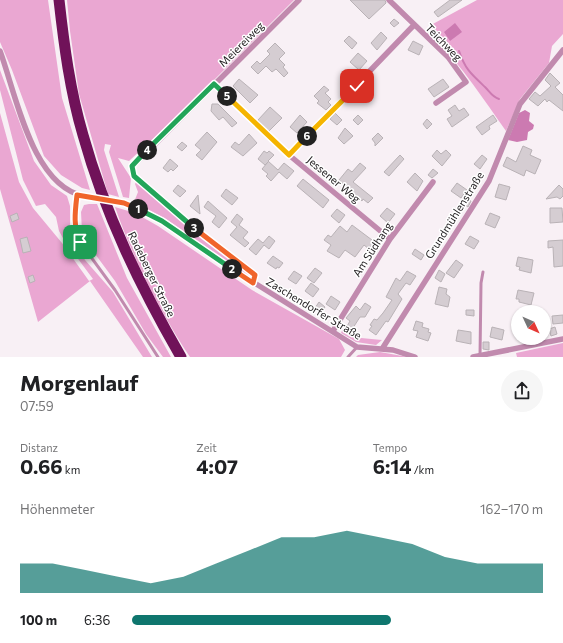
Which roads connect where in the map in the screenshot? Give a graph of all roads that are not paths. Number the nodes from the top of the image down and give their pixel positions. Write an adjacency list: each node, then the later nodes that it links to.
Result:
1 (59, 0): 22 (highway, Radeberger Straße)
2 (299, 0): 7 (street, Meiereiweg)
3 (389, 0): 4 (street)
4 (414, 25): 8 (street, Teichweg); 9 (street)
5 (563, 50): 19 (street, Grundmühlenstraße)
6 (0, 51): 12 (street)
7 (214, 84): 9 (street, Jessener Weg); 10 (street, Meiereiweg)
8 (436, 103)
9 (289, 155): 13 (street, Jessener Weg)
10 (132, 170): 15 (street, Zaschendorfer Straße)
11 (433, 182): 13 (street, Am Südhang)
12 (77, 195): 15 (street, bridge); 21 (lane)
13 (390, 239): 16 (street, Am Südhang)
14 (483, 272): 20 (lane)
15 (253, 283): 16 (street, Zaschendorfer Straße)
16 (333, 331): 18 (street, Zaschendorfer Straße)
17 (563, 339): 20 (street)
18 (357, 347): 19 (street, Zaschendorfer Straße); 23 (lane)
19 (382, 349): 24 (street, Zaschendorfer Straße)
20 (480, 356): 25 (street)
21 (158, 357)
22 (181, 357)
23 (348, 357)
24 (415, 357)
25 (473, 357)

